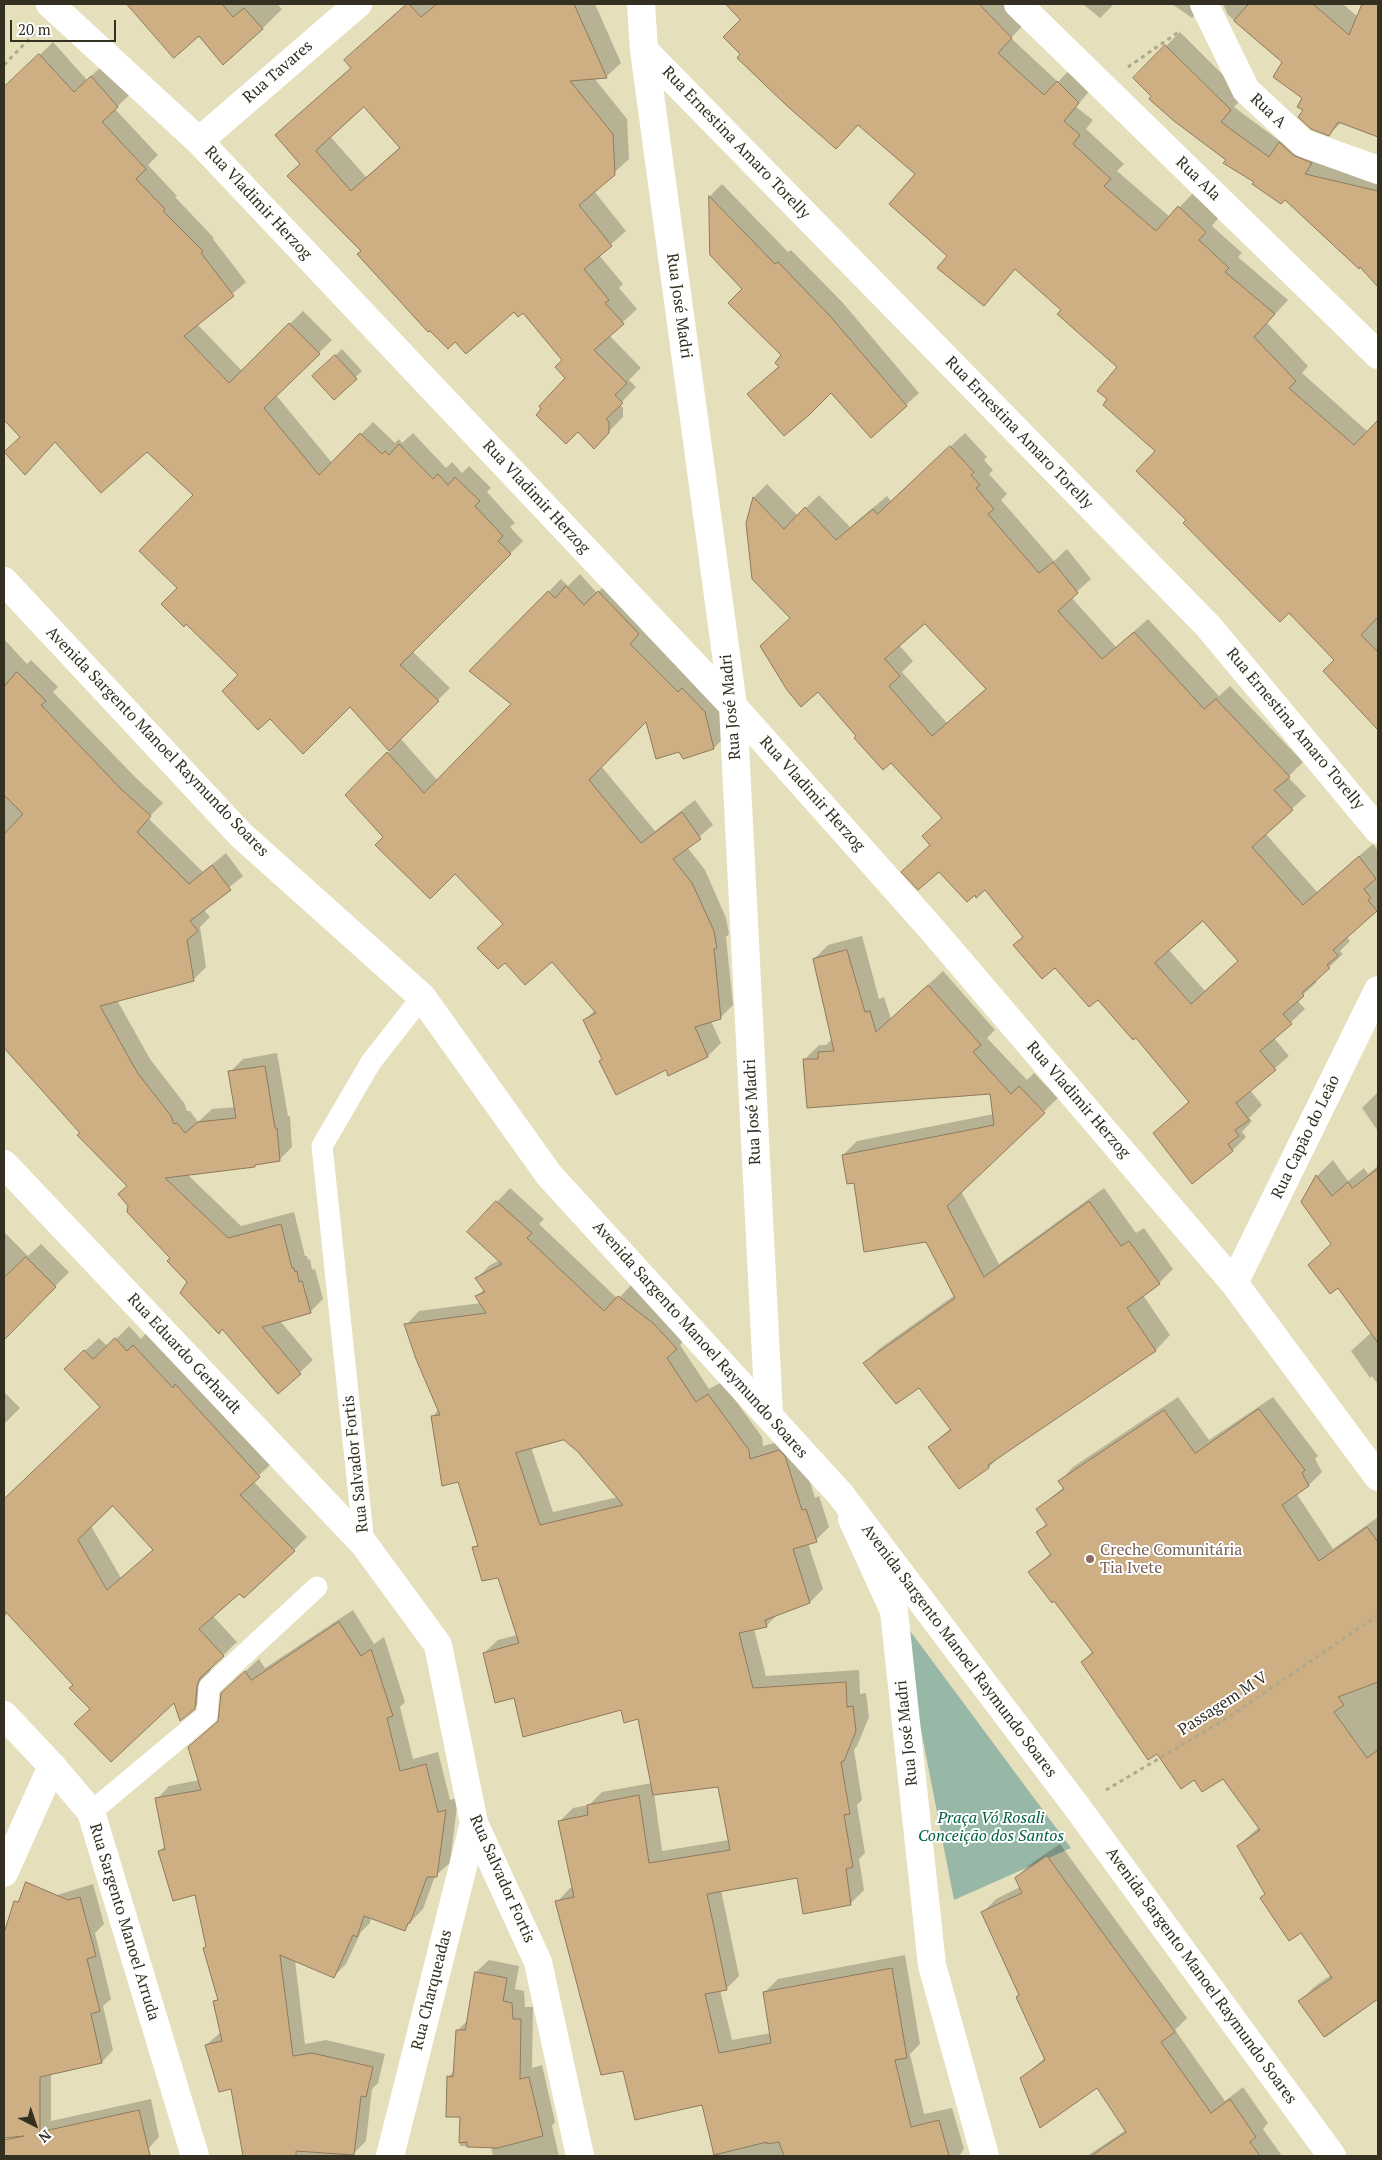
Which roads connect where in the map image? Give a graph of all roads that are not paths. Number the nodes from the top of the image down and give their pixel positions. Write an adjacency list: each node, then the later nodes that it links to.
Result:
1 (358, 4): 7 (street, Rua Tavares)
2 (641, 4): 6 (street, Rua José Madri)
3 (1018, 4): 9 (street, Rua Ala)
4 (54, 7): 7 (street, Rua Vladimir Herzog)
5 (1206, 9): 8 (street, Rua A)
6 (644, 50): 11 (street, Rua José Madri); 12 (street, Rua Ernestina Amaro Torelly)
7 (199, 141): 11 (street, Rua Vladimir Herzog)
8 (1378, 170)
9 (1378, 355)
10 (4, 581): 14 (street, Avenida Sargento Manoel Raymundo Soares)
11 (733, 706): 16 (street, Rua Vladimir Herzog); 17 (street, Rua José Madri)
12 (1378, 830)
13 (1378, 990): 16 (street, Rua Capão do Leão)
14 (422, 997): 17 (street, Avenida Sargento Manoel Raymundo Soares); 20 (lane, Rua Salvador Fortis)
15 (4, 1164): 20 (street, Rua Eduardo Gerhardt)
16 (1234, 1283): 18 (street, Rua Vladimir Herzog)
17 (769, 1416): 19 (street, Avenida Sargento Manoel Raymundo Soares)
18 (1378, 1477)
19 (841, 1495): 30 (street, Rua José Madri); 31 (street, Avenida Sargento Manoel Raymundo Soares)
20 (364, 1544): 25 (street, Rua Salvador Fortis)
21 (317, 1587): 24 (lane)
22 (4, 1715): 23 (street, Rua Sargento Manoel Arruda)
23 (52, 1766): 24 (street, Rua Sargento Manoel Arruda); 26 (street)
24 (90, 1812): 27 (street, Rua Sargento Manoel Arruda)
25 (474, 1823): 28 (street, Rua Charqueadas); 29 (street, Rua Salvador Fortis)
26 (4, 1873)
27 (195, 2156)
28 (390, 2156)
29 (580, 2156)
30 (985, 2156)
31 (1332, 2156)

